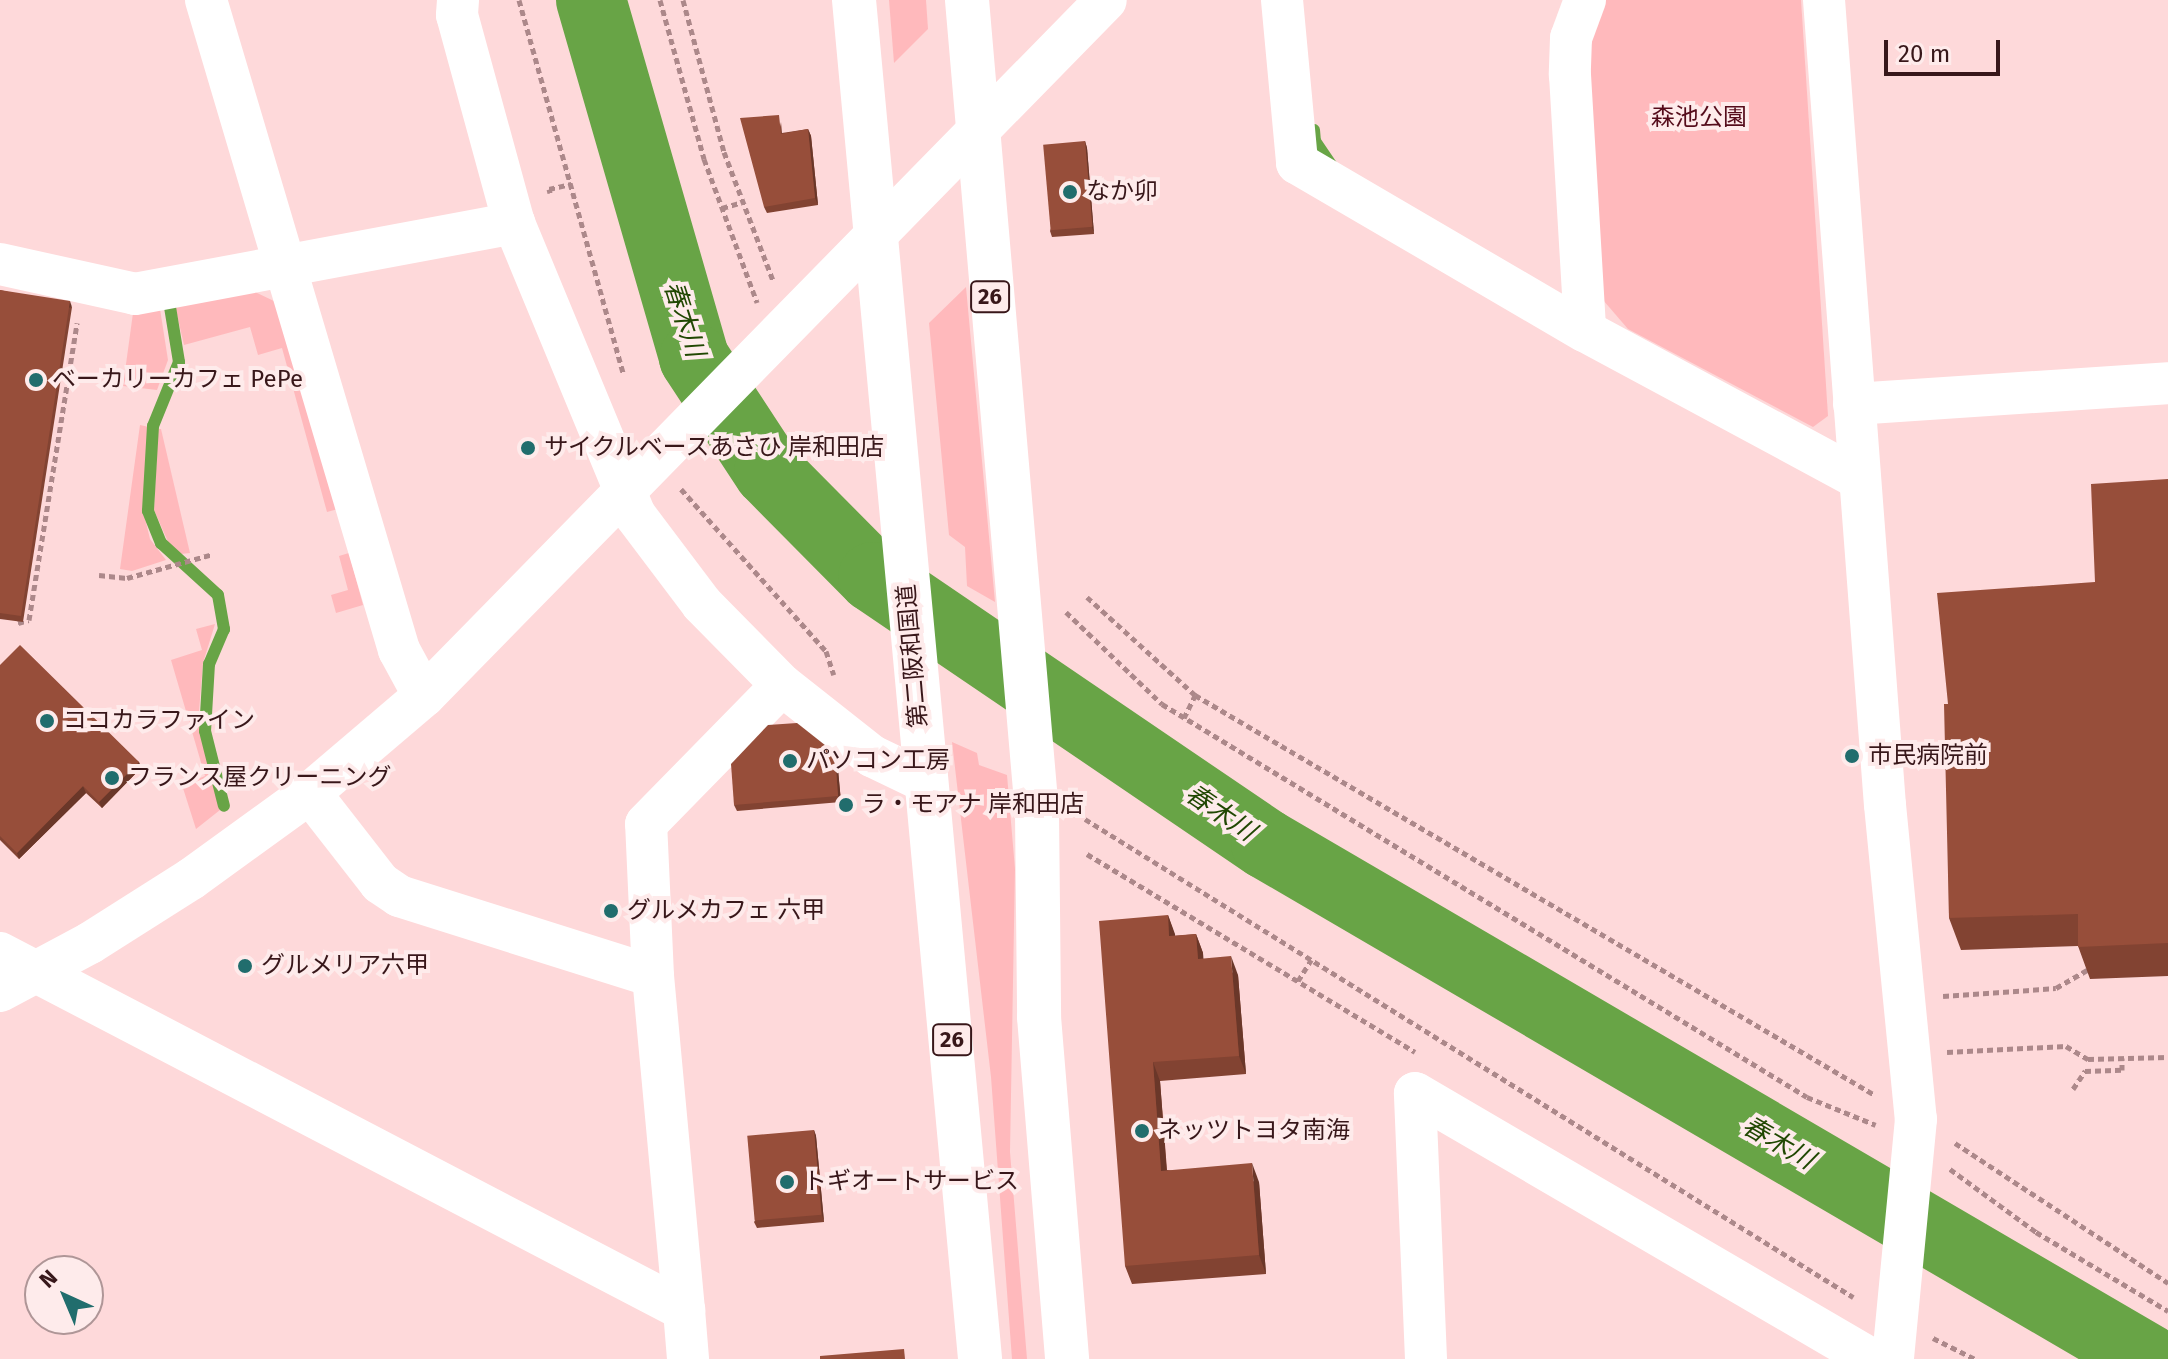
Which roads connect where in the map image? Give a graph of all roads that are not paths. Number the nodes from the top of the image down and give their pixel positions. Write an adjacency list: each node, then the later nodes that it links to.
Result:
1 (206, 0): 13 (street)
2 (458, 0): 10 (street)
3 (854, 0): 11 (highway, 第二阪和国道 / 26)
4 (967, 0): 9 (highway, 26)
5 (1106, 0): 9 (street)
6 (1282, 0): 14 (street)
7 (1585, 0): 14 (street)
8 (1824, 0): 16 (street)
9 (977, 129): 11 (street); 31 (highway, 26)
10 (514, 223): 13 (street); 18 (street)
11 (874, 237): 18 (street); 21 (highway, 第二阪和国道 / 26)
12 (0, 264): 13 (street)
13 (285, 264): 20 (street)
14 (1585, 331): 17 (street)
15 (2168, 383): 16 (street)
16 (1854, 404): 17 (street)
17 (1860, 479): 28 (street)
18 (623, 492): 19 (street); 20 (street)
19 (782, 685): 21 (street); 25 (street)
20 (424, 696): 22 (street)
21 (926, 782): 30 (highway, 第二阪和国道 / 26)
22 (310, 793): 24 (street); 25 (street)
23 (0, 953): 24 (street)
24 (38, 972): 26 (street); 27 (street)
25 (653, 976): 27 (street)
26 (0, 991)
27 (684, 1310): 29 (street)
28 (1896, 1329)
29 (688, 1359)
30 (980, 1359)
31 (1067, 1359)
32 (1426, 1359): 33 (street)
33 (1871, 1359)

